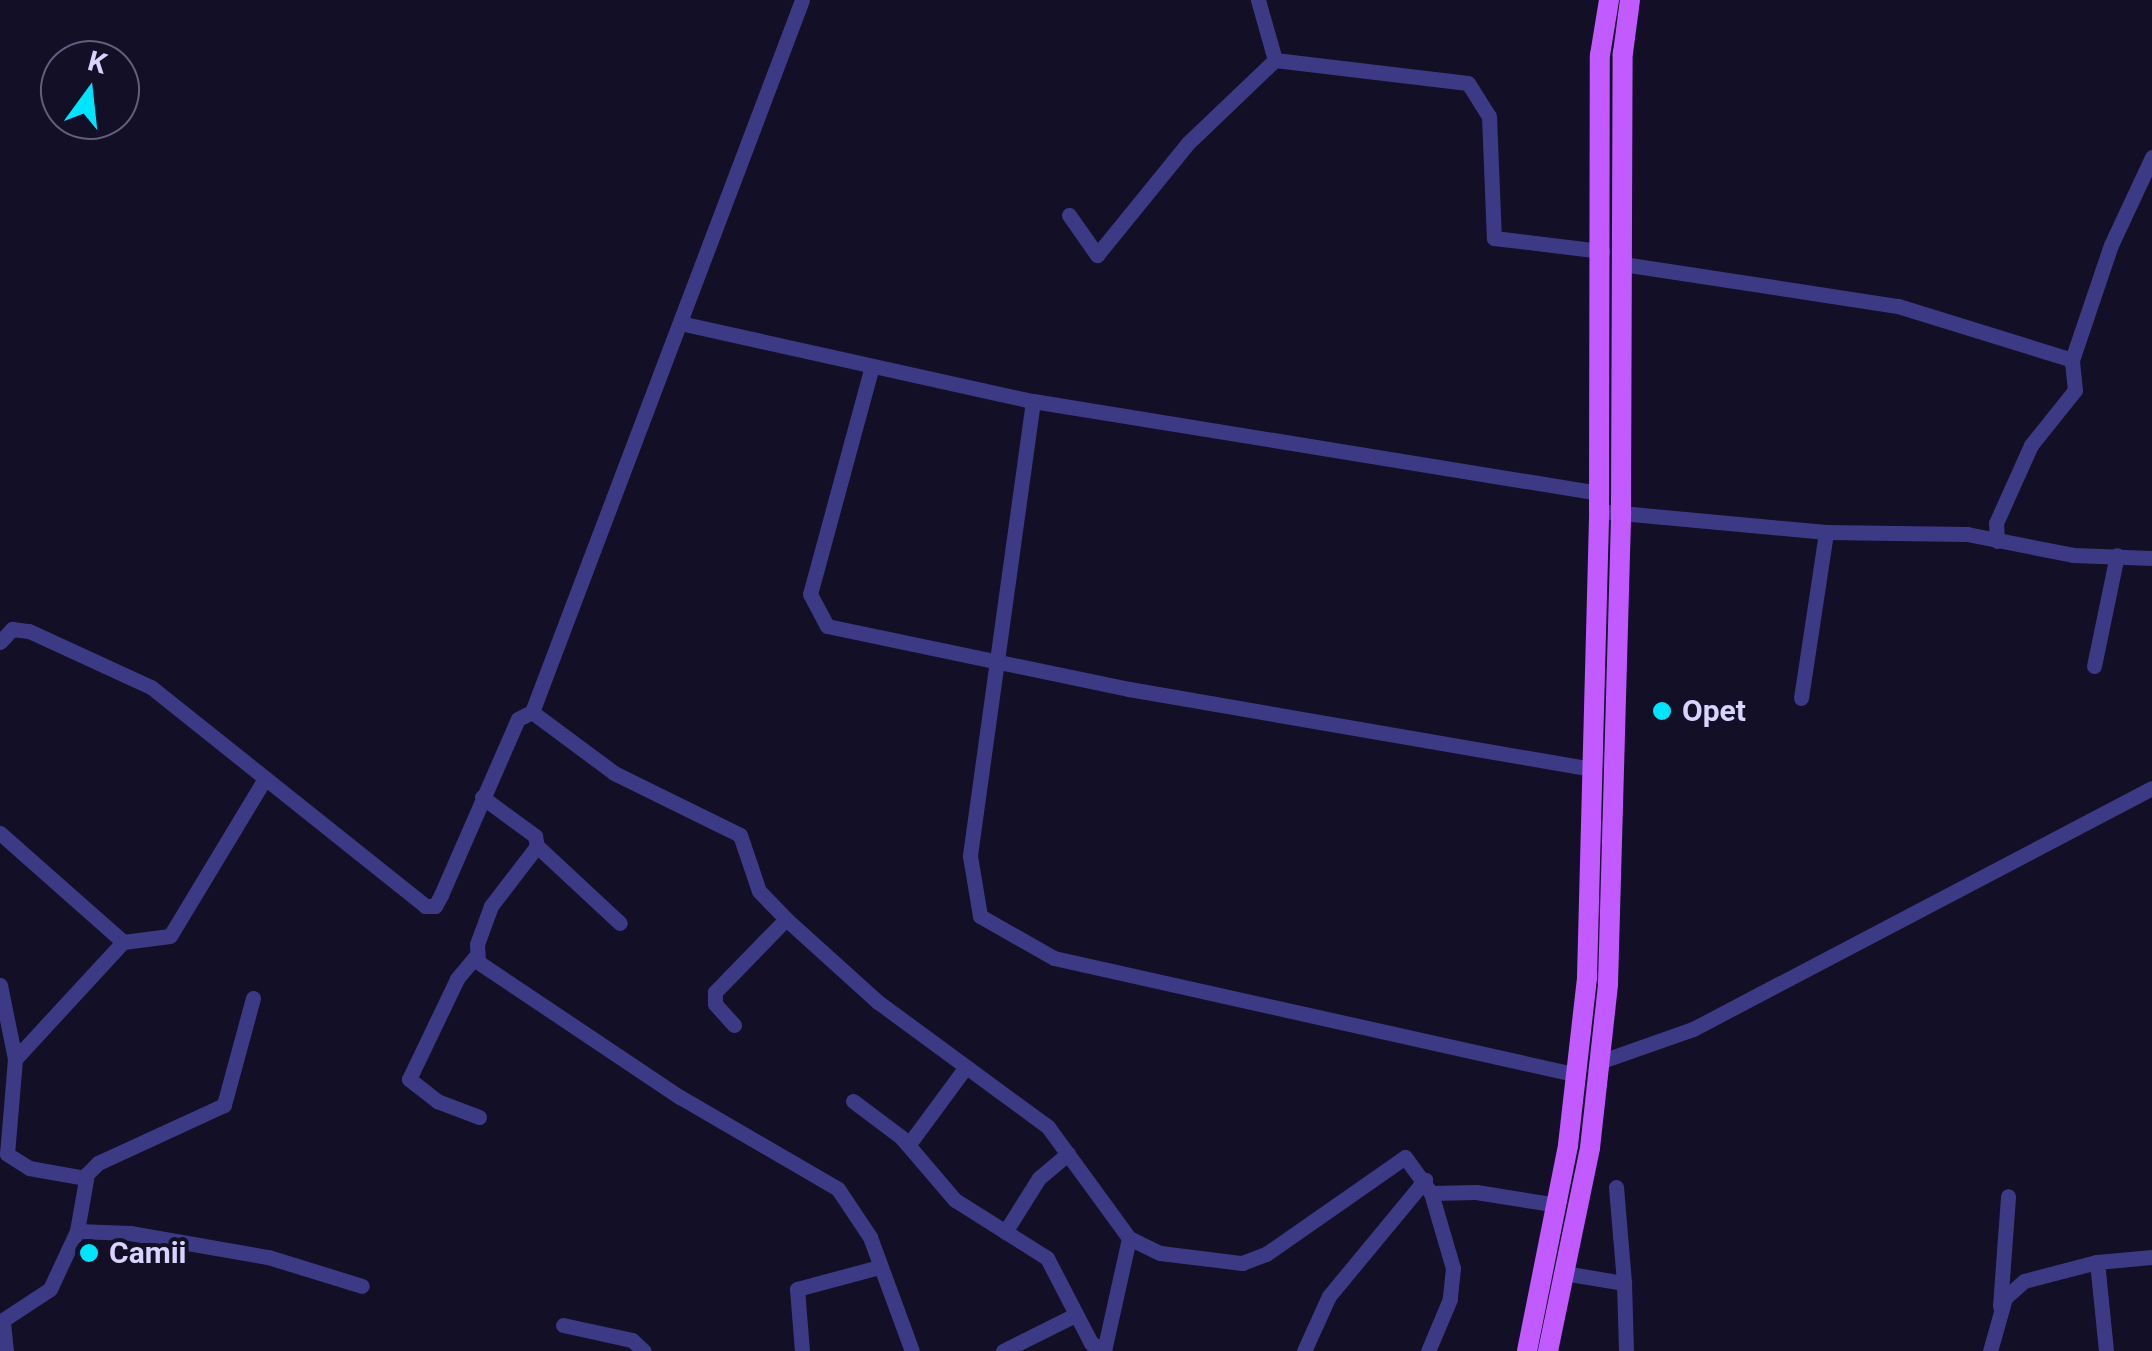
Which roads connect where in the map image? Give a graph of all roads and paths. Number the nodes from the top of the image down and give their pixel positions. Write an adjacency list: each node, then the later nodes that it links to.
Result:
1 (802, 0): 10 (street)
2 (1258, 0): 5 (street)
3 (1608, 0): 8 (main road)
4 (1630, 0): 9 (main road)
5 (1275, 60): 7 (street); 8 (street)
6 (2152, 157): 11 (street)
7 (1069, 216)
8 (1602, 251): 14 (main road)
9 (1623, 264): 11 (street); 15 (main road)
10 (680, 324): 12 (street); 24 (street)
11 (2072, 360): 17 (street)
12 (872, 366): 13 (street); 21 (street)
13 (1033, 401): 14 (street); 21 (street)
14 (1599, 502): 15 (street); 25 (main road)
15 (1621, 512): 16 (street); 39 (main road)
16 (1826, 532): 17 (street); 23 (street)
17 (1997, 542): 18 (street)
18 (2117, 555): 19 (street); 22 (street)
19 (2152, 558)
20 (0, 642): 26 (street)
21 (994, 663): 25 (street); 41 (street)
22 (2094, 666)
23 (1801, 698)
24 (532, 712): 28 (street); 31 (street)
25 (1593, 769): 41 (main road)
26 (263, 782): 28 (street); 33 (street)
27 (2152, 788): 39 (street)
28 (482, 797): 30 (street)
29 (0, 833): 33 (street)
30 (537, 846): 32 (street); 34 (street)
31 (786, 919): 37 (street); 40 (street)
32 (620, 923)
33 (122, 942): 38 (street)
34 (476, 956): 43 (street); 56 (street)
35 (0, 985): 38 (street)
36 (253, 998): 46 (street)
37 (734, 1026)
38 (15, 1060): 46 (street)
39 (1602, 1061): 57 (main road)
40 (964, 1068): 44 (street); 45 (street)
41 (1578, 1075): 50 (main road)
42 (853, 1101): 44 (street)
43 (479, 1117)
44 (909, 1144): 52 (street)
45 (1068, 1154): 52 (street); 53 (street)
46 (86, 1178): 51 (street)
47 (1428, 1186): 50 (street); 53 (street); 69 (street); 70 (street)
48 (1616, 1187): 58 (street)
49 (2008, 1196): 60 (street)
50 (1557, 1205): 71 (main road)
51 (76, 1231): 59 (street); 63 (street)
52 (1005, 1232): 61 (street)
53 (1129, 1238): 68 (street)
54 (2152, 1257): 55 (street)
55 (2098, 1262): 60 (street); 75 (street)
56 (879, 1267): 65 (street); 66 (street)
57 (1564, 1274): 58 (street); 72 (main road)
58 (1624, 1283): 73 (street)
59 (362, 1286)
60 (2000, 1310): 74 (street)
61 (1074, 1314): 67 (street); 68 (street)
62 (563, 1325): 64 (street)
63 (6, 1351)
64 (644, 1351)
65 (802, 1351)
66 (912, 1351)
67 (1003, 1351)
68 (1104, 1351)
69 (1304, 1351)
70 (1428, 1351)
71 (1527, 1351)
72 (1548, 1351)
73 (1626, 1351)
74 (1990, 1351)
75 (2106, 1351)

